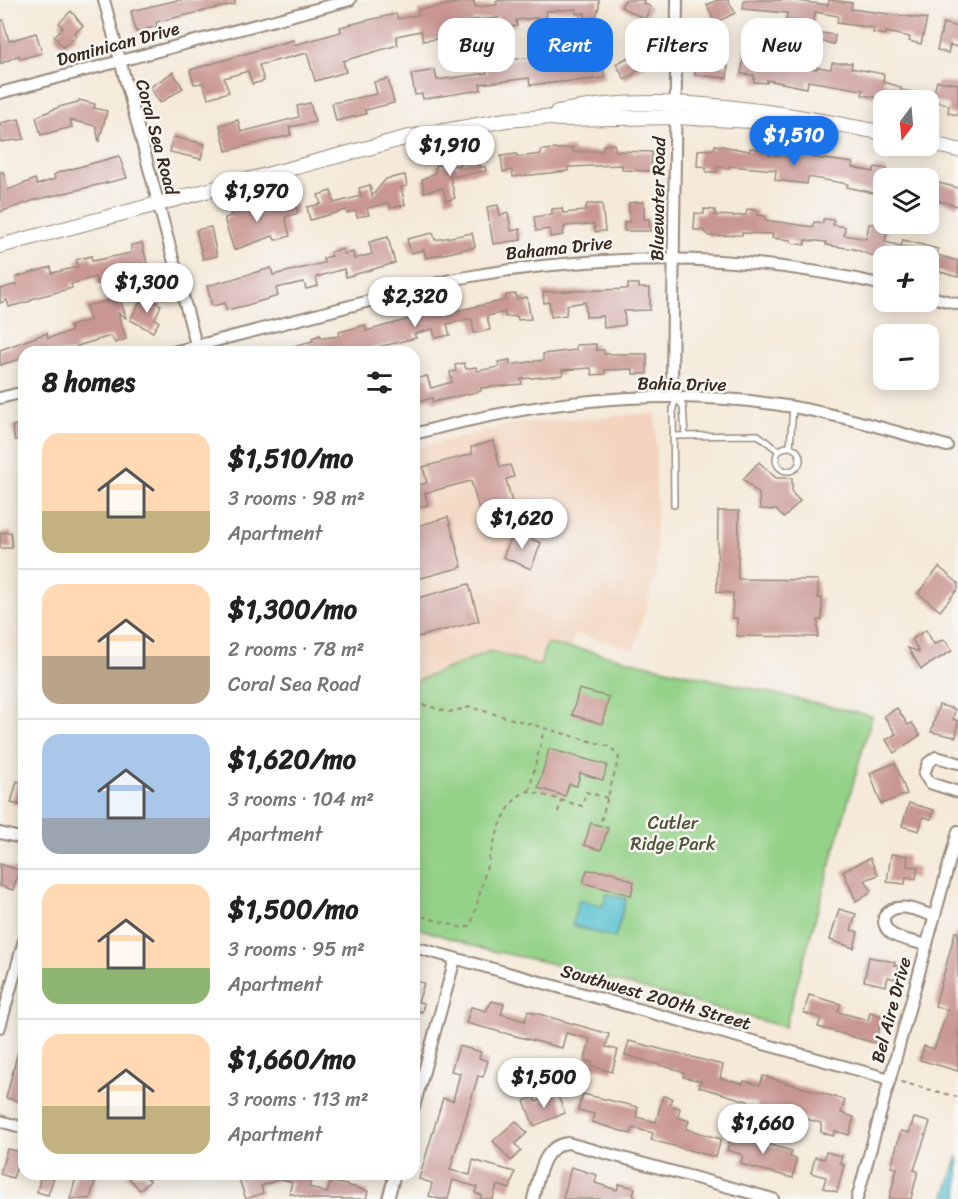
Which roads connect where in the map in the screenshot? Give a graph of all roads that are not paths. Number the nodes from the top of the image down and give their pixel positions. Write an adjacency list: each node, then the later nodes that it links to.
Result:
1 (104, 0): 4 (street, Coral Sea Road)
2 (350, 0): 4 (street, Dominican Drive)
3 (677, 0): 6 (street, Bluewater Road)
4 (119, 61): 5 (street, Dominican Drive); 10 (street, Coral Sea Road)
5 (0, 93)
6 (675, 110): 7 (street); 10 (street); 12 (street, Bluewater Road)
7 (873, 131)
8 (939, 146): 9 (street)
9 (958, 150)
10 (158, 203): 11 (street); 16 (street, Coral Sea Road)
11 (0, 246)
12 (673, 259): 13 (street, Bahama Drive); 17 (street, Bahama Drive); 20 (street, Bluewater Road)
13 (873, 283)
14 (939, 299): 15 (street)
15 (958, 304)
16 (196, 346)
17 (211, 346)
18 (18, 394): 19 (street)
19 (0, 398)
20 (676, 399): 21 (street, Bahia Drive); 22 (street, Bahia Drive); 23 (lane); 24 (lane)
21 (793, 407): 25 (street, Bahia Drive); 26 (lane)
22 (420, 433)
23 (674, 436): 24 (lane); 28 (lane)
24 (685, 436): 27 (lane)
25 (947, 446)
26 (790, 447): 27 (lane); 27 (lane)
27 (779, 451)
28 (674, 505)
29 (958, 763): 30 (street)
30 (958, 792)
31 (958, 831): 34 (street, Bel Aire Drive)
32 (0, 833): 33 (street)
33 (18, 838)
34 (934, 916): 35 (street, Bel Aire Drive); 35 (street)
35 (927, 945): 40 (street, Bel Aire Drive)
36 (420, 949): 37 (street, Southwest 200th Street)
37 (455, 958): 40 (street, Southwest 200th Street); 41 (street)
38 (18, 962): 39 (street)
39 (0, 1027)
40 (895, 1080): 48 (street, Bel Aire Drive)
41 (420, 1085)
42 (0, 1121): 43 (street)
43 (18, 1126)
44 (393, 1180): 45 (street)
45 (388, 1199)
46 (533, 1199): 47 (street)
47 (773, 1199)
48 (856, 1199)

